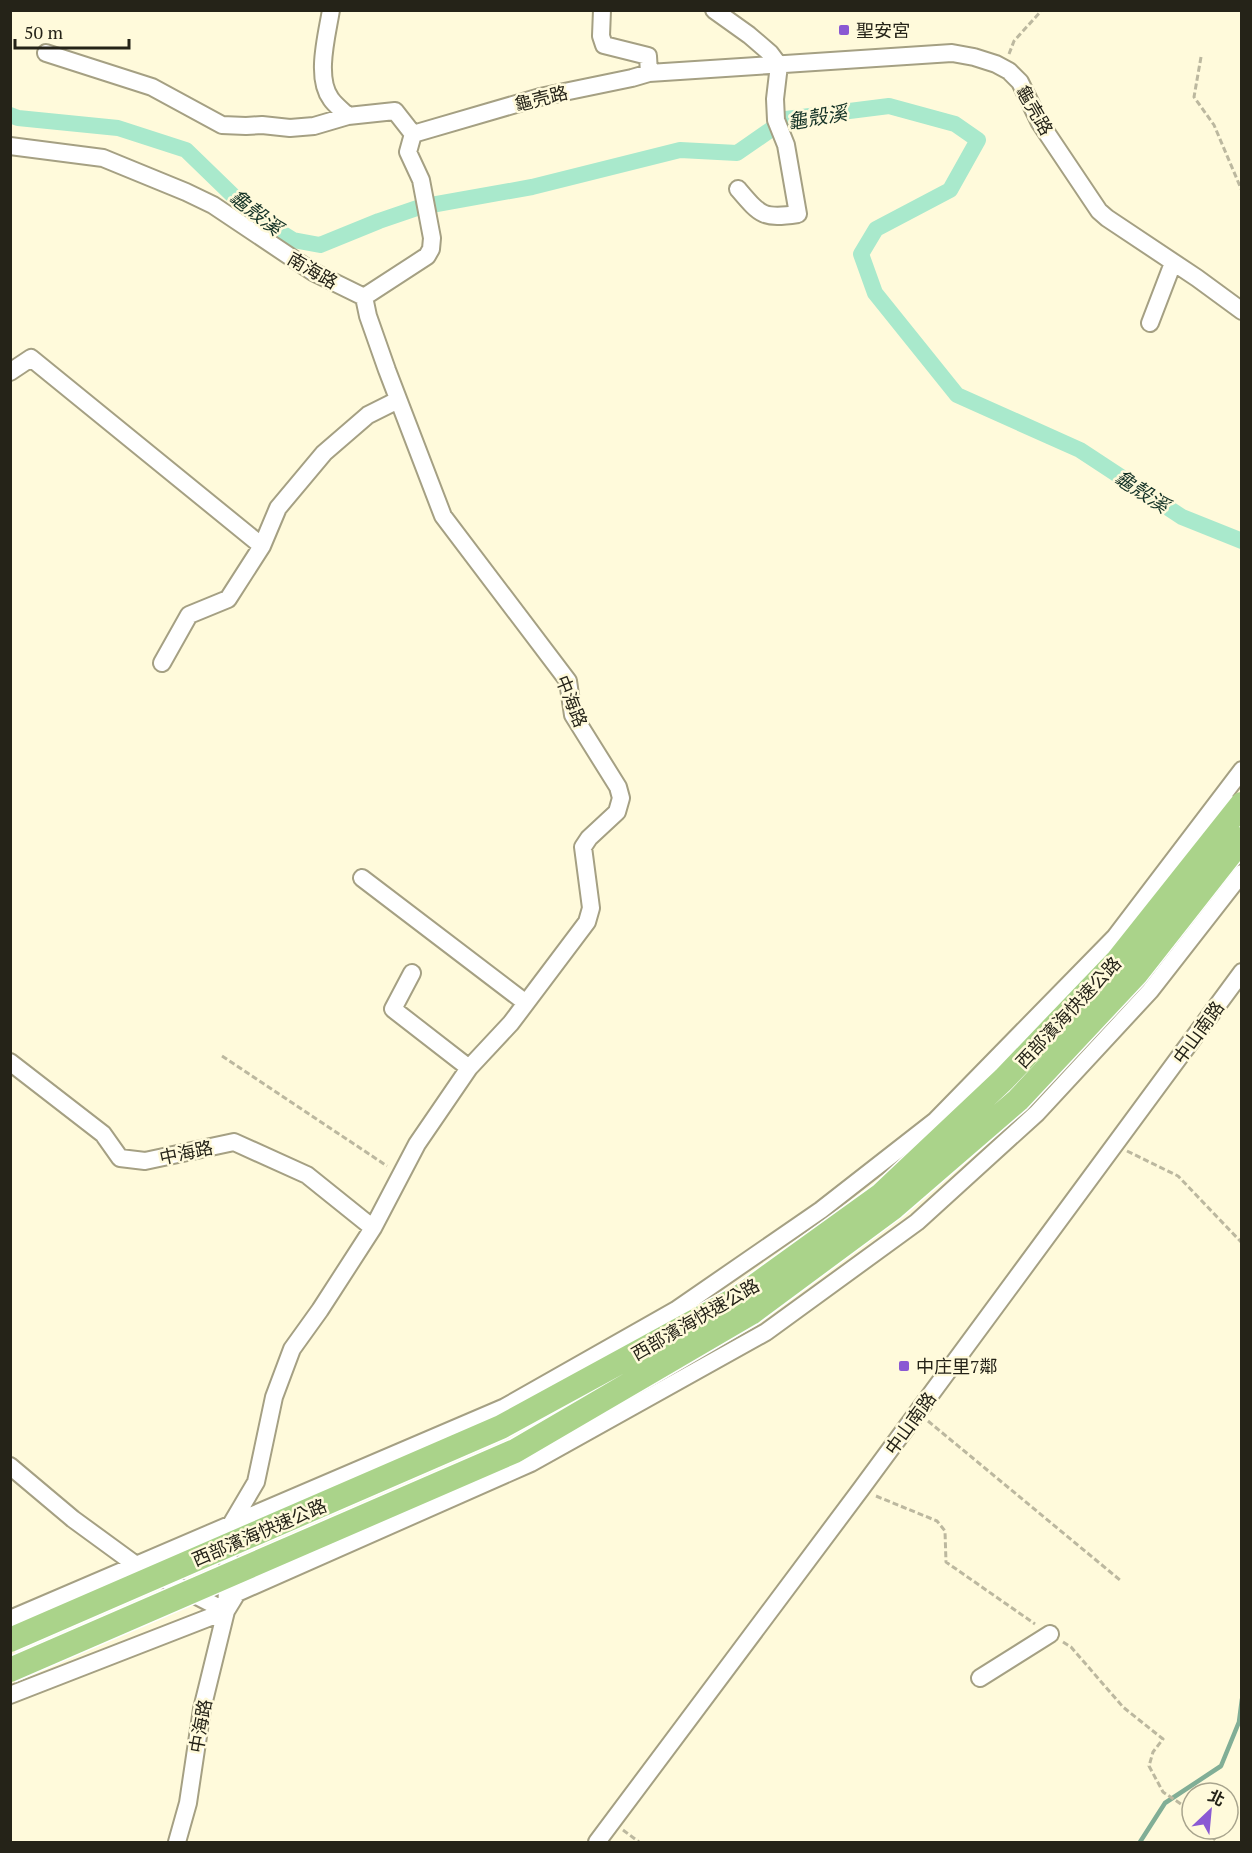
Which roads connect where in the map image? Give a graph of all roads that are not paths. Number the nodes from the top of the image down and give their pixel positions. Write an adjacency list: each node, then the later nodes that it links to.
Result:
1 (331, 10): 7 (street)
2 (602, 10): 6 (street)
3 (714, 10): 5 (street)
4 (46, 53): 7 (street)
5 (778, 65): 6 (street, 龜壳路); 10 (street); 11 (street, 龜壳路)
6 (649, 74): 8 (street, 龜壳路)
7 (348, 116): 8 (street)
8 (413, 134): 12 (street)
9 (10, 146): 12 (street, 南海路)
10 (738, 189)
11 (1173, 262): 13 (street, 龜壳路); 14 (street)
12 (364, 297): 16 (street, 中海路)
13 (1242, 311)
14 (1150, 323)
15 (10, 372): 17 (street)
16 (398, 400): 17 (street); 26 (street, 中海路)
17 (262, 546): 18 (street)
18 (162, 663)
19 (1242, 770): 31 (street)
20 (1242, 804): 36 (highway, 西部濱海快速公路, bridge)
21 (1242, 839): 37 (highway, 西部濱海快速公路, bridge)
22 (1242, 873): 33 (street)
23 (362, 878): 26 (street)
24 (1242, 972): 41 (street, 中山南路)
25 (412, 973): 28 (street)
26 (526, 1003): 28 (street, 中海路)
27 (10, 1062): 29 (street, 中海路)
28 (470, 1068): 29 (street, 中海路)
29 (373, 1228): 31 (street, 中海路)
30 (10, 1466): 32 (street)
31 (230, 1526): 32 (street); 33 (street, 中海路)
32 (136, 1565): 33 (street); 34 (street)
33 (226, 1611): 39 (street); 40 (street, 中海路)
34 (10, 1619)
35 (1050, 1634): 38 (street)
36 (10, 1640)
37 (10, 1671)
38 (980, 1678)
39 (10, 1695)
40 (177, 1842)
41 (597, 1842)

